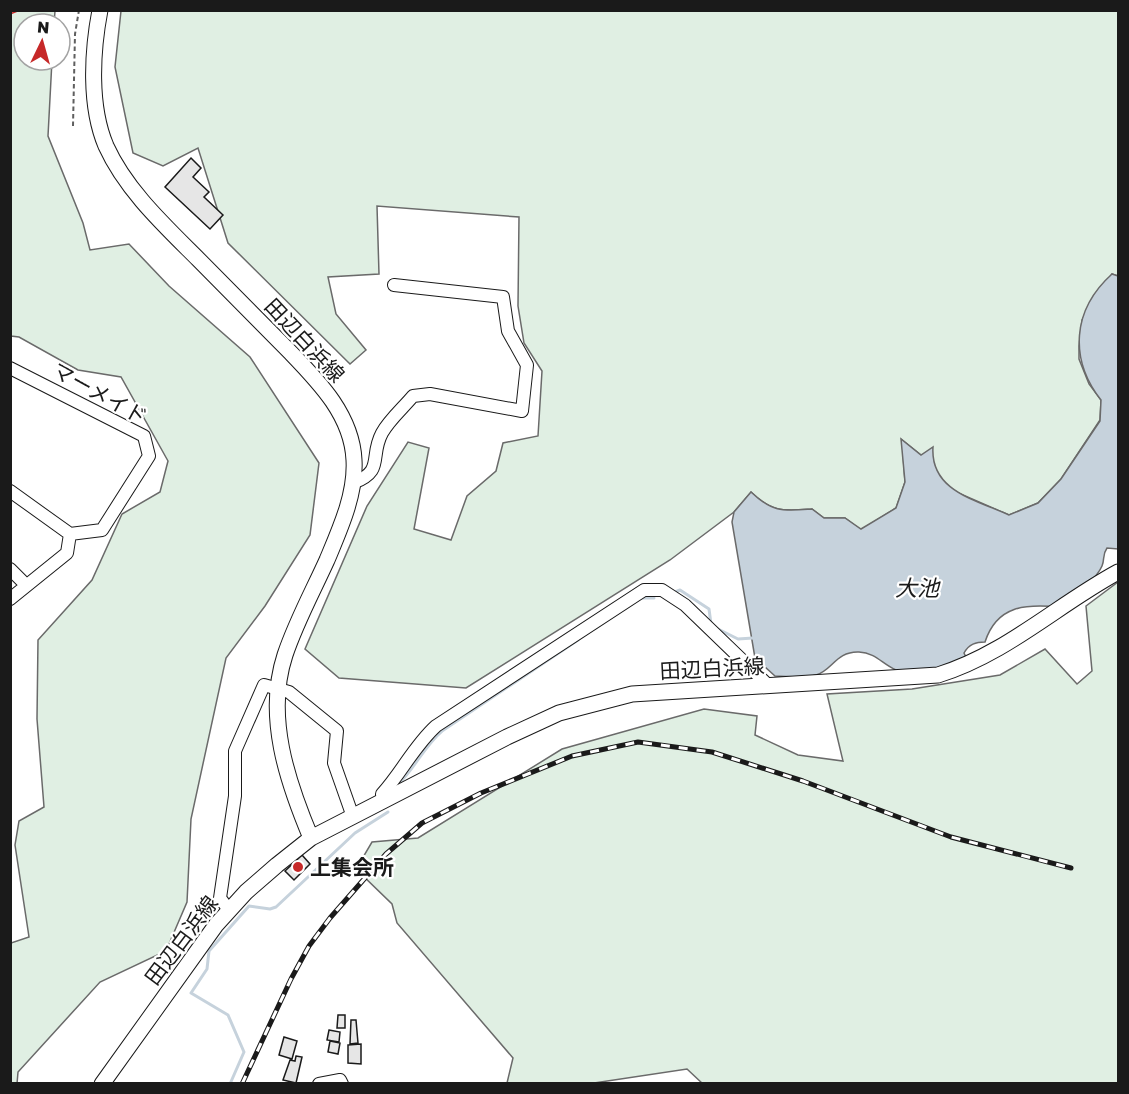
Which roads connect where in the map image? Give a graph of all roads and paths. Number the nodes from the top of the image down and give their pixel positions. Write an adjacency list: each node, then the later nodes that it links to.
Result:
1 (79, 10): 3 (path)
2 (100, 10): 6 (main road, 田辺白浜線)
3 (73, 126)
4 (394, 285): 6 (street)
5 (10, 368): 8 (street, マーメイド)
6 (353, 483): 14 (main road, 田辺白浜線)
7 (10, 491): 8 (street)
8 (69, 534): 11 (street)
9 (10, 569): 11 (street)
10 (1119, 572): 13 (main road, 田辺白浜線)
11 (26, 585): 12 (street)
12 (10, 599)
13 (769, 686): 15 (main road, 田辺白浜線); 15 (street)
14 (279, 687): 16 (street); 17 (main road, 田辺白浜線); 18 (street)
15 (383, 802): 16 (main road, 田辺白浜線)
16 (354, 818): 17 (main road, 田辺白浜線)
17 (311, 838): 18 (main road, 田辺白浜線)
18 (229, 910): 19 (main road, 田辺白浜線)
19 (102, 1083)
20 (320, 1083): 21 (street)
21 (342, 1083)

